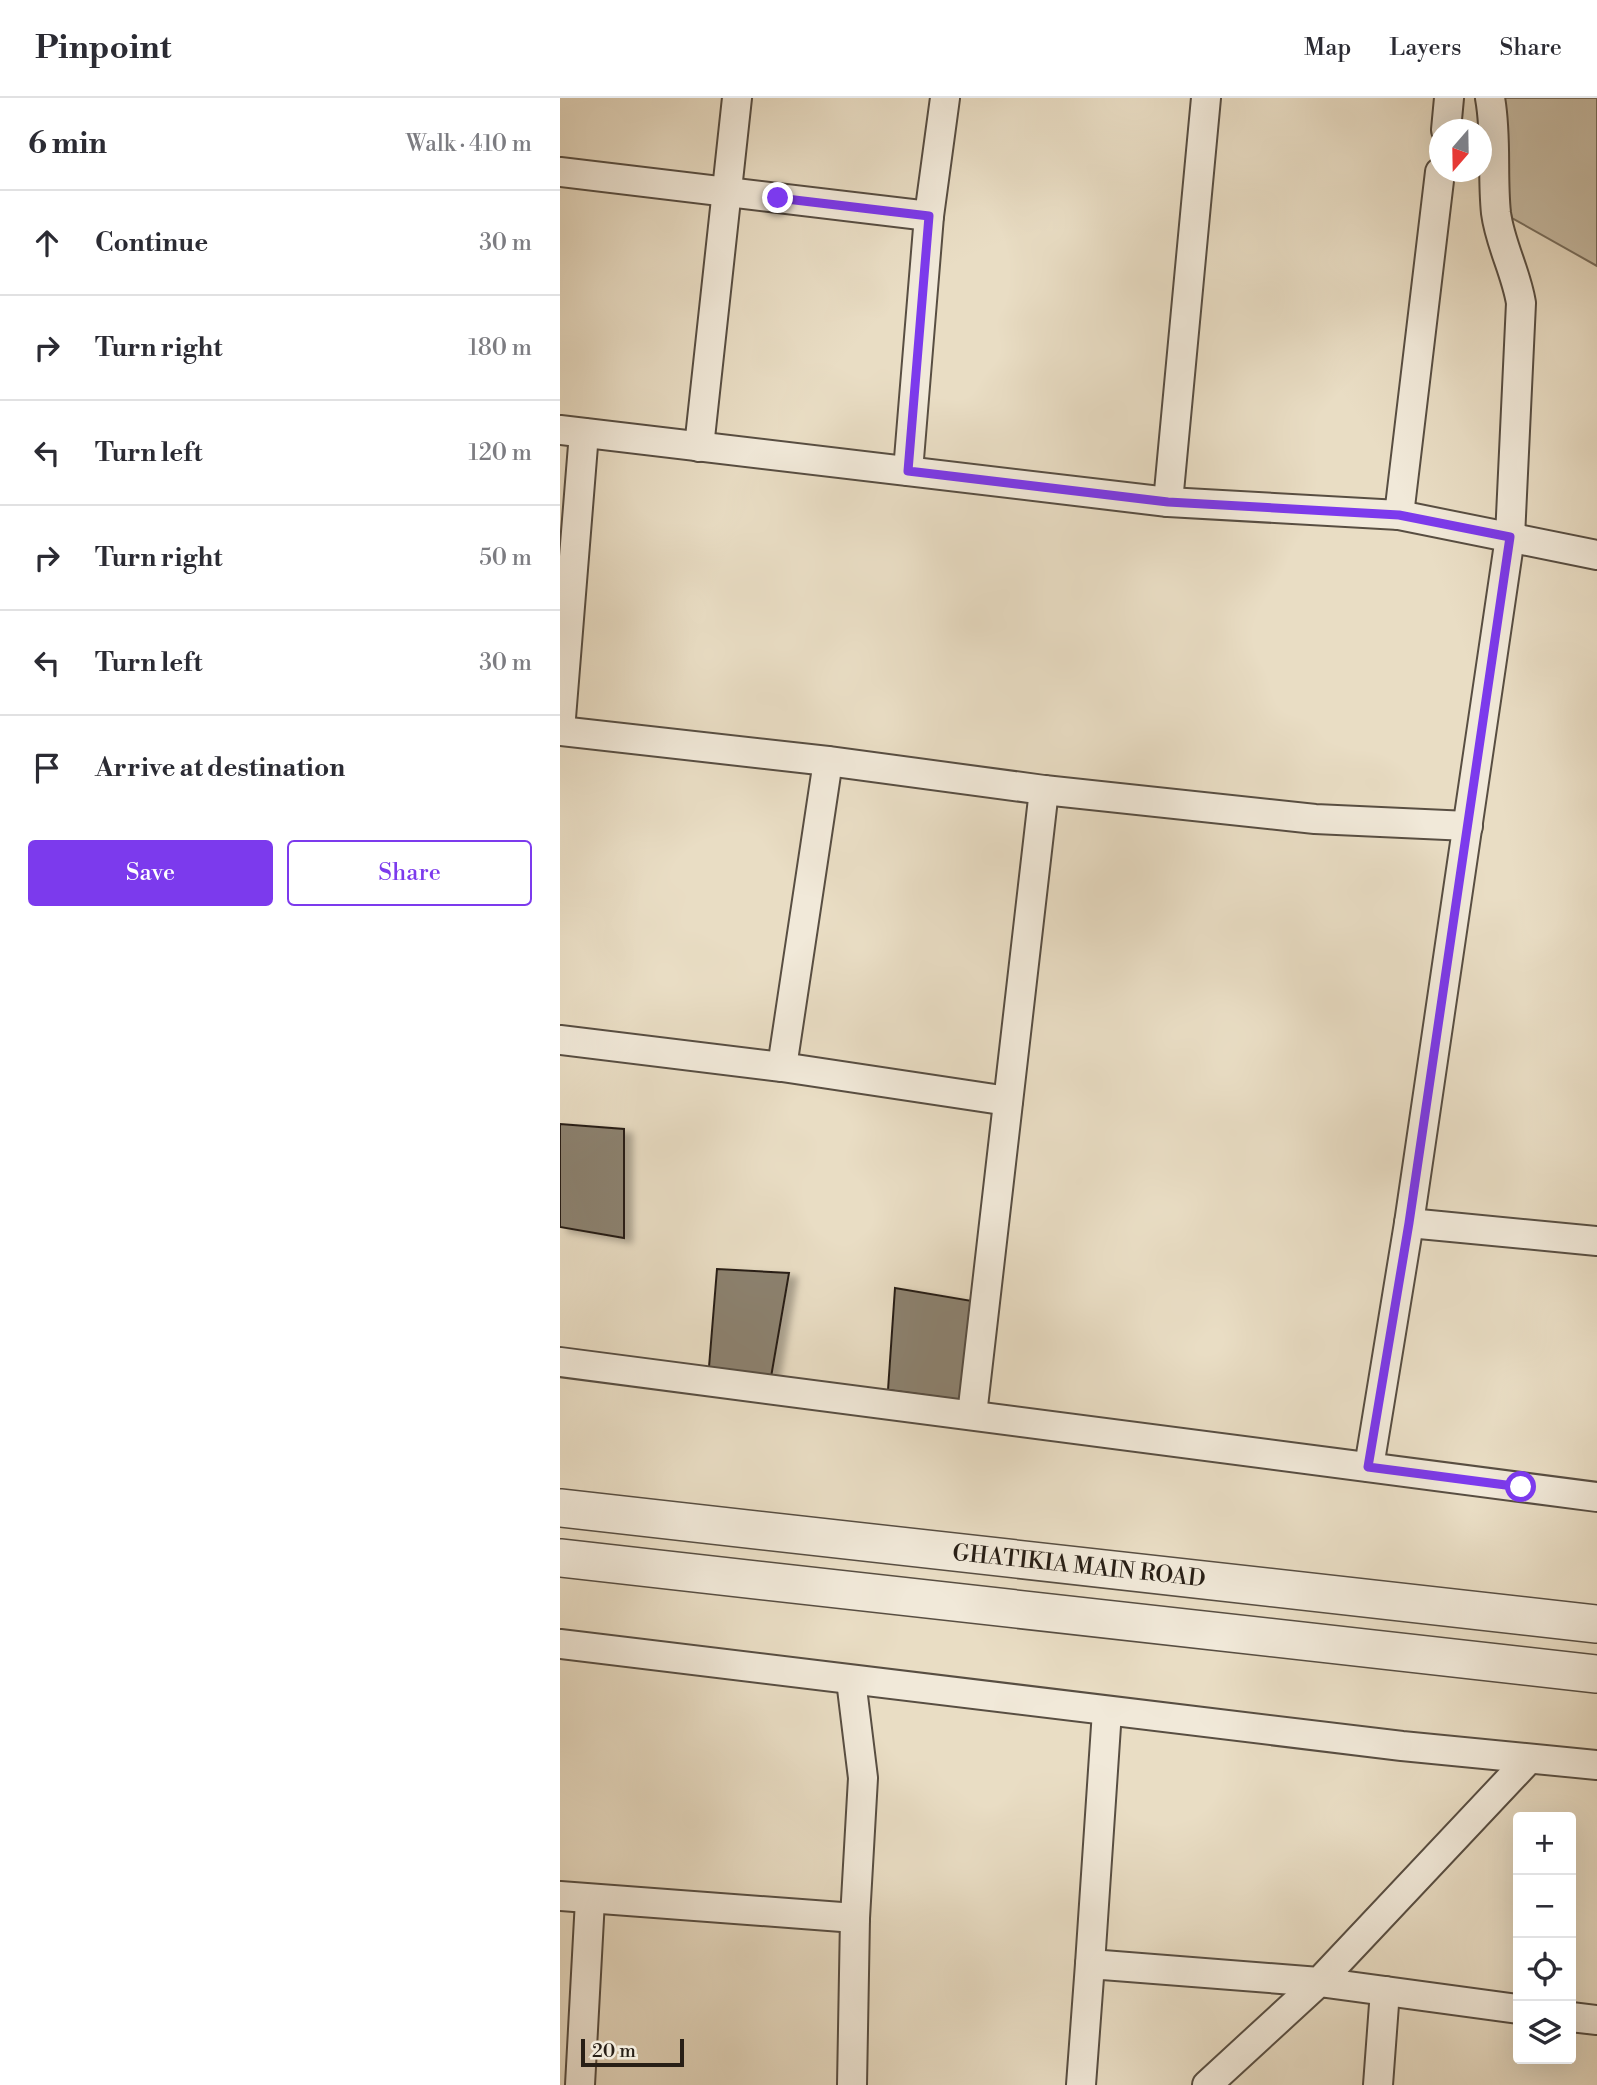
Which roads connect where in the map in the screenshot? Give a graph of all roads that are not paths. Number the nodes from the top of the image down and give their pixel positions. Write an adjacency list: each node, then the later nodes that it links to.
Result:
1 (737, 98): 9 (street)
2 (945, 98): 10 (street)
3 (1206, 98): 14 (street)
4 (1449, 98): 6 (street)
5 (1490, 98): 16 (street)
6 (1447, 119)
7 (560, 172): 9 (street)
8 (1439, 182): 15 (street)
9 (727, 192): 10 (street); 12 (street)
10 (929, 216): 13 (street)
11 (572, 431): 12 (street); 18 (street)
12 (699, 447): 13 (street)
13 (908, 471): 14 (street)
14 (1168, 502): 15 (street)
15 (1399, 515): 16 (street)
16 (1510, 537): 17 (street); 21 (street)
17 (1597, 555)
18 (560, 731): 19 (street)
19 (828, 761): 20 (street); 23 (street)
20 (1044, 790): 21 (street); 24 (street)
21 (1468, 826): 25 (street)
22 (560, 1040): 23 (street)
23 (782, 1067): 24 (street)
24 (1007, 1101): 28 (street)
25 (1409, 1223): 26 (street); 29 (street)
26 (1597, 1241)
27 (560, 1362): 28 (street)
28 (972, 1415): 29 (street)
29 (1368, 1467): 30 (street)
30 (1597, 1497)
31 (560, 1508): 33 (street, GHATIKIA MAIN ROAD)
32 (560, 1558): 35 (street)
33 (1597, 1624)
34 (560, 1644): 36 (street)
35 (1597, 1674)
36 (851, 1680): 37 (street); 42 (street)
37 (1107, 1711): 38 (street); 43 (street)
38 (1529, 1759): 39 (street); 44 (street)
39 (1597, 1765)
40 (560, 1896): 41 (street)
41 (590, 1900): 42 (street); 49 (street)
42 (855, 1918): 50 (street)
43 (1090, 1964): 44 (street); 51 (street)
44 (1319, 1982): 45 (street); 52 (street)
45 (1385, 1991): 46 (street); 53 (street)
46 (1513, 2009)
47 (1576, 2018): 48 (street)
48 (1597, 2020)
49 (580, 2085)
50 (852, 2085)
51 (1081, 2085)
52 (1207, 2085)
53 (1378, 2085)

